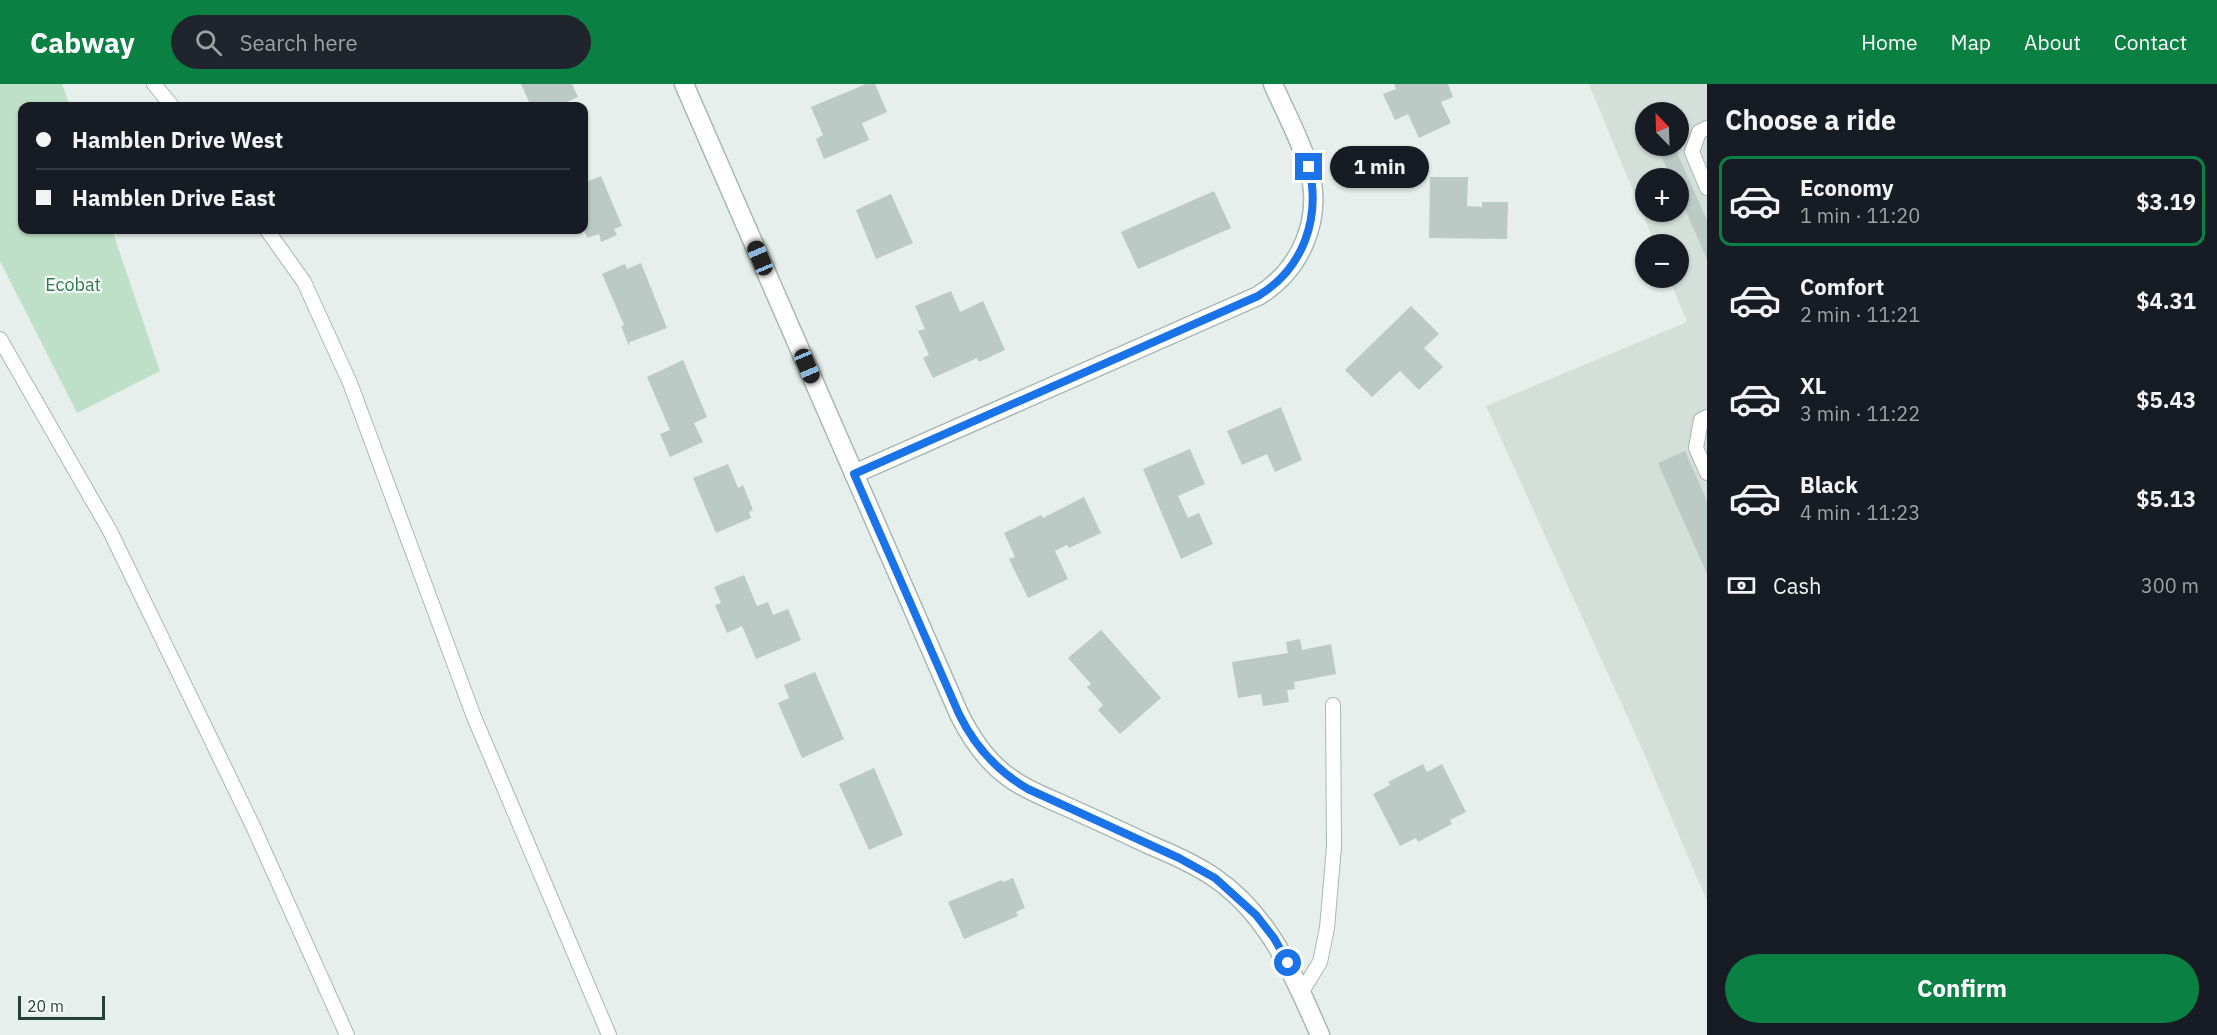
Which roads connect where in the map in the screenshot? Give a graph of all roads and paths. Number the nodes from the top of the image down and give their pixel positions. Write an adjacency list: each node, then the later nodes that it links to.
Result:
1 (154, 84): 4 (lane)
2 (684, 84): 11 (street)
3 (1273, 84): 11 (street)
4 (169, 102)
5 (1707, 128): 6 (lane)
6 (1707, 188)
7 (270, 234): 15 (lane)
8 (0, 339): 14 (lane)
9 (1707, 417): 10 (lane)
10 (1707, 473)
11 (854, 474): 13 (street)
12 (1333, 705): 13 (lane)
13 (1301, 993): 16 (street)
14 (347, 1035)
15 (609, 1035)
16 (1320, 1035)

